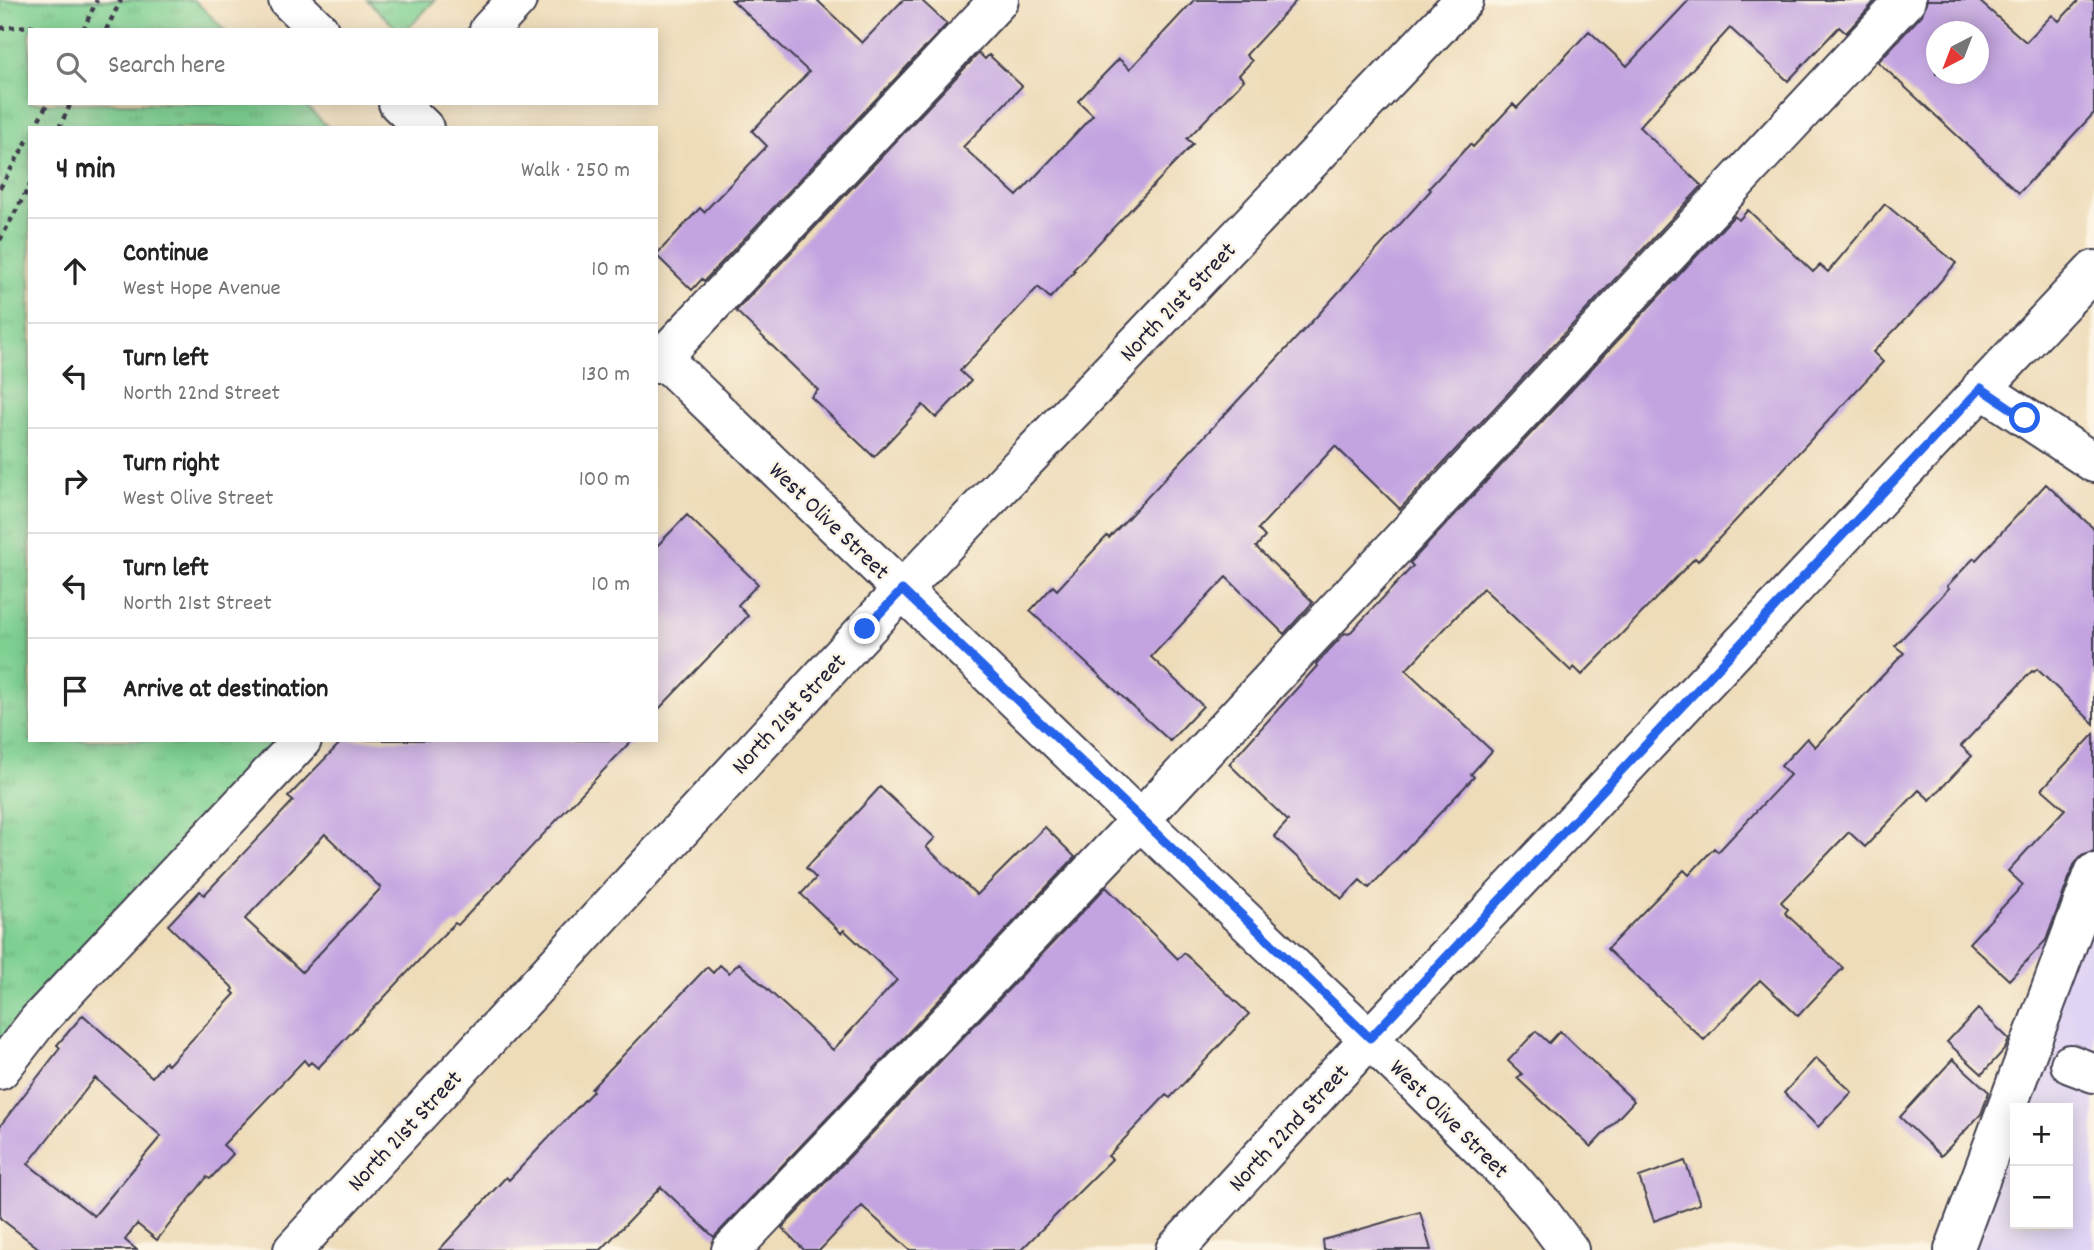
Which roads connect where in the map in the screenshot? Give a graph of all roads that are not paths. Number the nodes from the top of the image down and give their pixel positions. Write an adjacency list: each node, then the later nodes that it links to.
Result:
1 (288, 0): 6 (street)
2 (517, 0): 7 (street)
3 (999, 0): 9 (street)
4 (1464, 0): 12 (street, North 21st Street)
5 (1906, 0): 14 (street)
6 (317, 28)
7 (491, 28)
8 (2094, 270): 10 (street, North 22nd Street)
9 (658, 358): 12 (street, West Olive Street)
10 (1981, 388): 11 (street); 16 (street, North 22nd Street)
11 (2094, 463)
12 (902, 590): 14 (street, West Olive Street); 18 (street, North 21st Street)
13 (300, 742): 17 (street)
14 (1140, 820): 16 (street, West Olive Street); 19 (street)
15 (2094, 873): 22 (street)
16 (1370, 1038): 20 (street, North 22nd Street); 21 (street, West Olive Street)
17 (0, 1070)
18 (293, 1250)
19 (731, 1250)
20 (1175, 1250)
21 (1569, 1250)
22 (1954, 1250)

